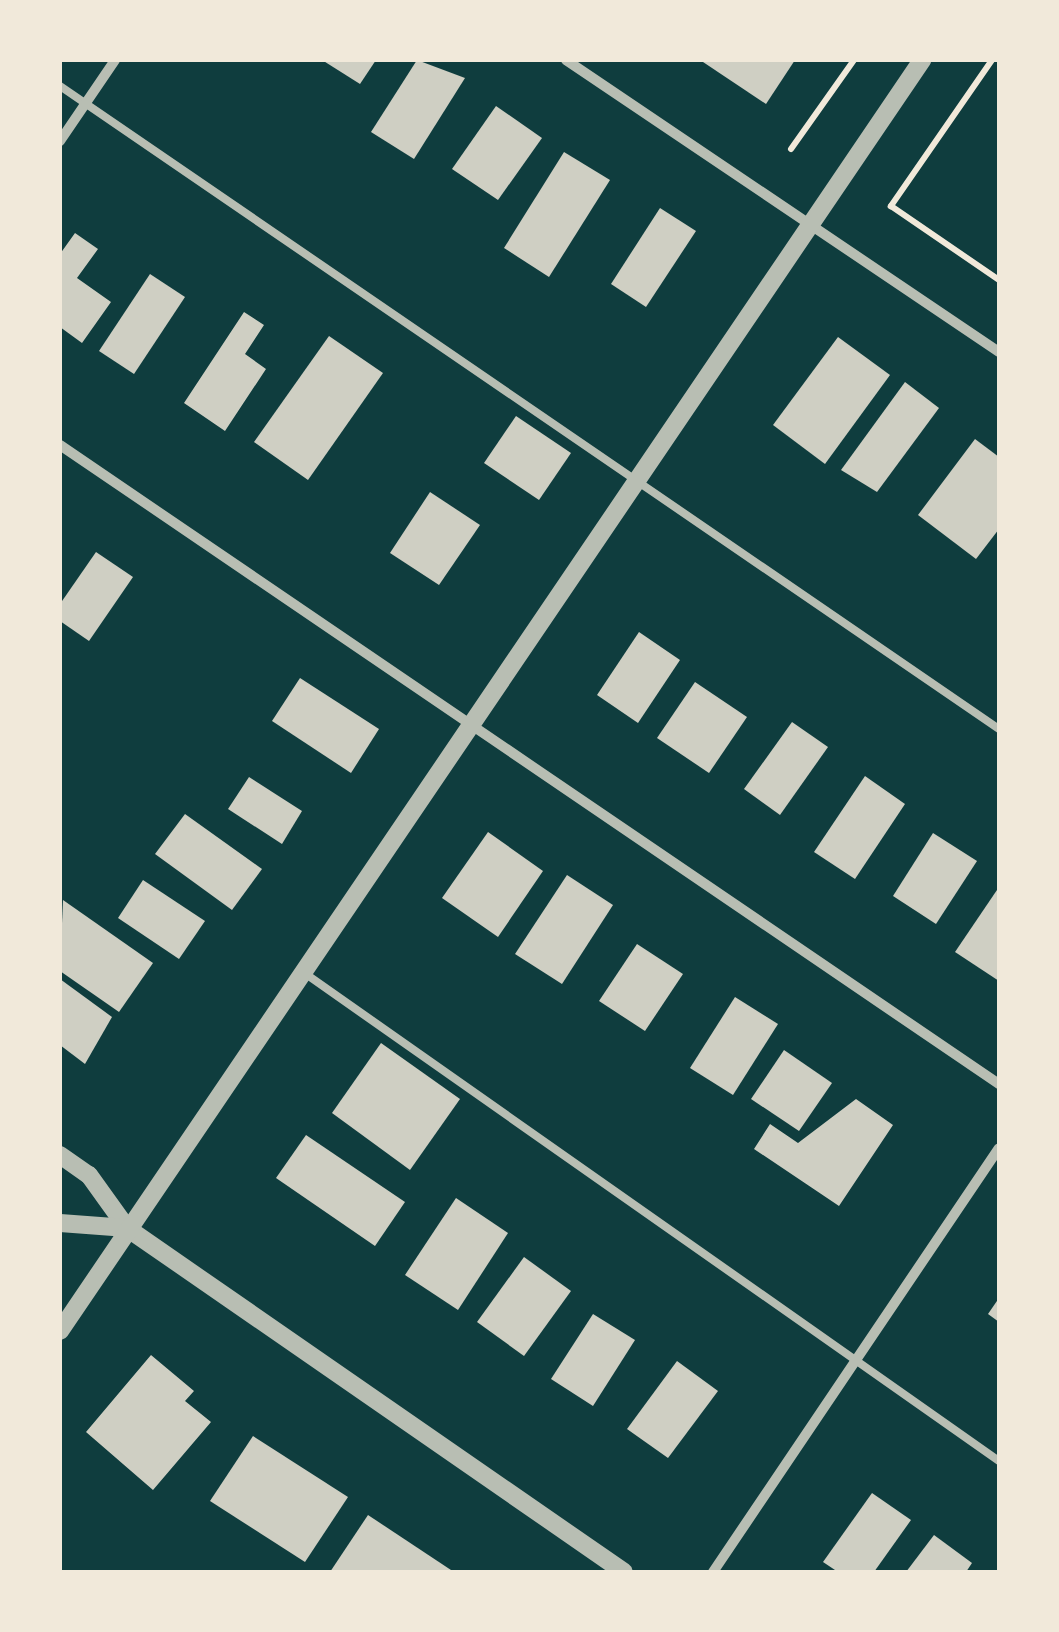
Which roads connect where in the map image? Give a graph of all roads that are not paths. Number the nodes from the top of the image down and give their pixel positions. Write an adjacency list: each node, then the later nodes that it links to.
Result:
1 (114, 60): 5 (street)
2 (566, 60): 7 (street)
3 (922, 60): 7 (street)
4 (60, 86): 5 (lane)
5 (86, 103): 6 (street); 10 (lane)
6 (60, 141)
7 (812, 226): 8 (street); 10 (street)
8 (999, 352)
9 (60, 445): 11 (street)
10 (641, 481): 11 (street); 12 (lane)
11 (462, 726): 13 (street); 14 (street)
12 (999, 729)
13 (300, 970): 18 (street); 20 (lane)
14 (999, 1084)
15 (999, 1148): 20 (street)
16 (60, 1155): 18 (street)
17 (60, 1223): 18 (street)
18 (127, 1228): 19 (street); 22 (street)
19 (60, 1331)
20 (856, 1360): 21 (lane); 23 (street)
21 (999, 1461)
22 (624, 1572)
23 (713, 1572)

